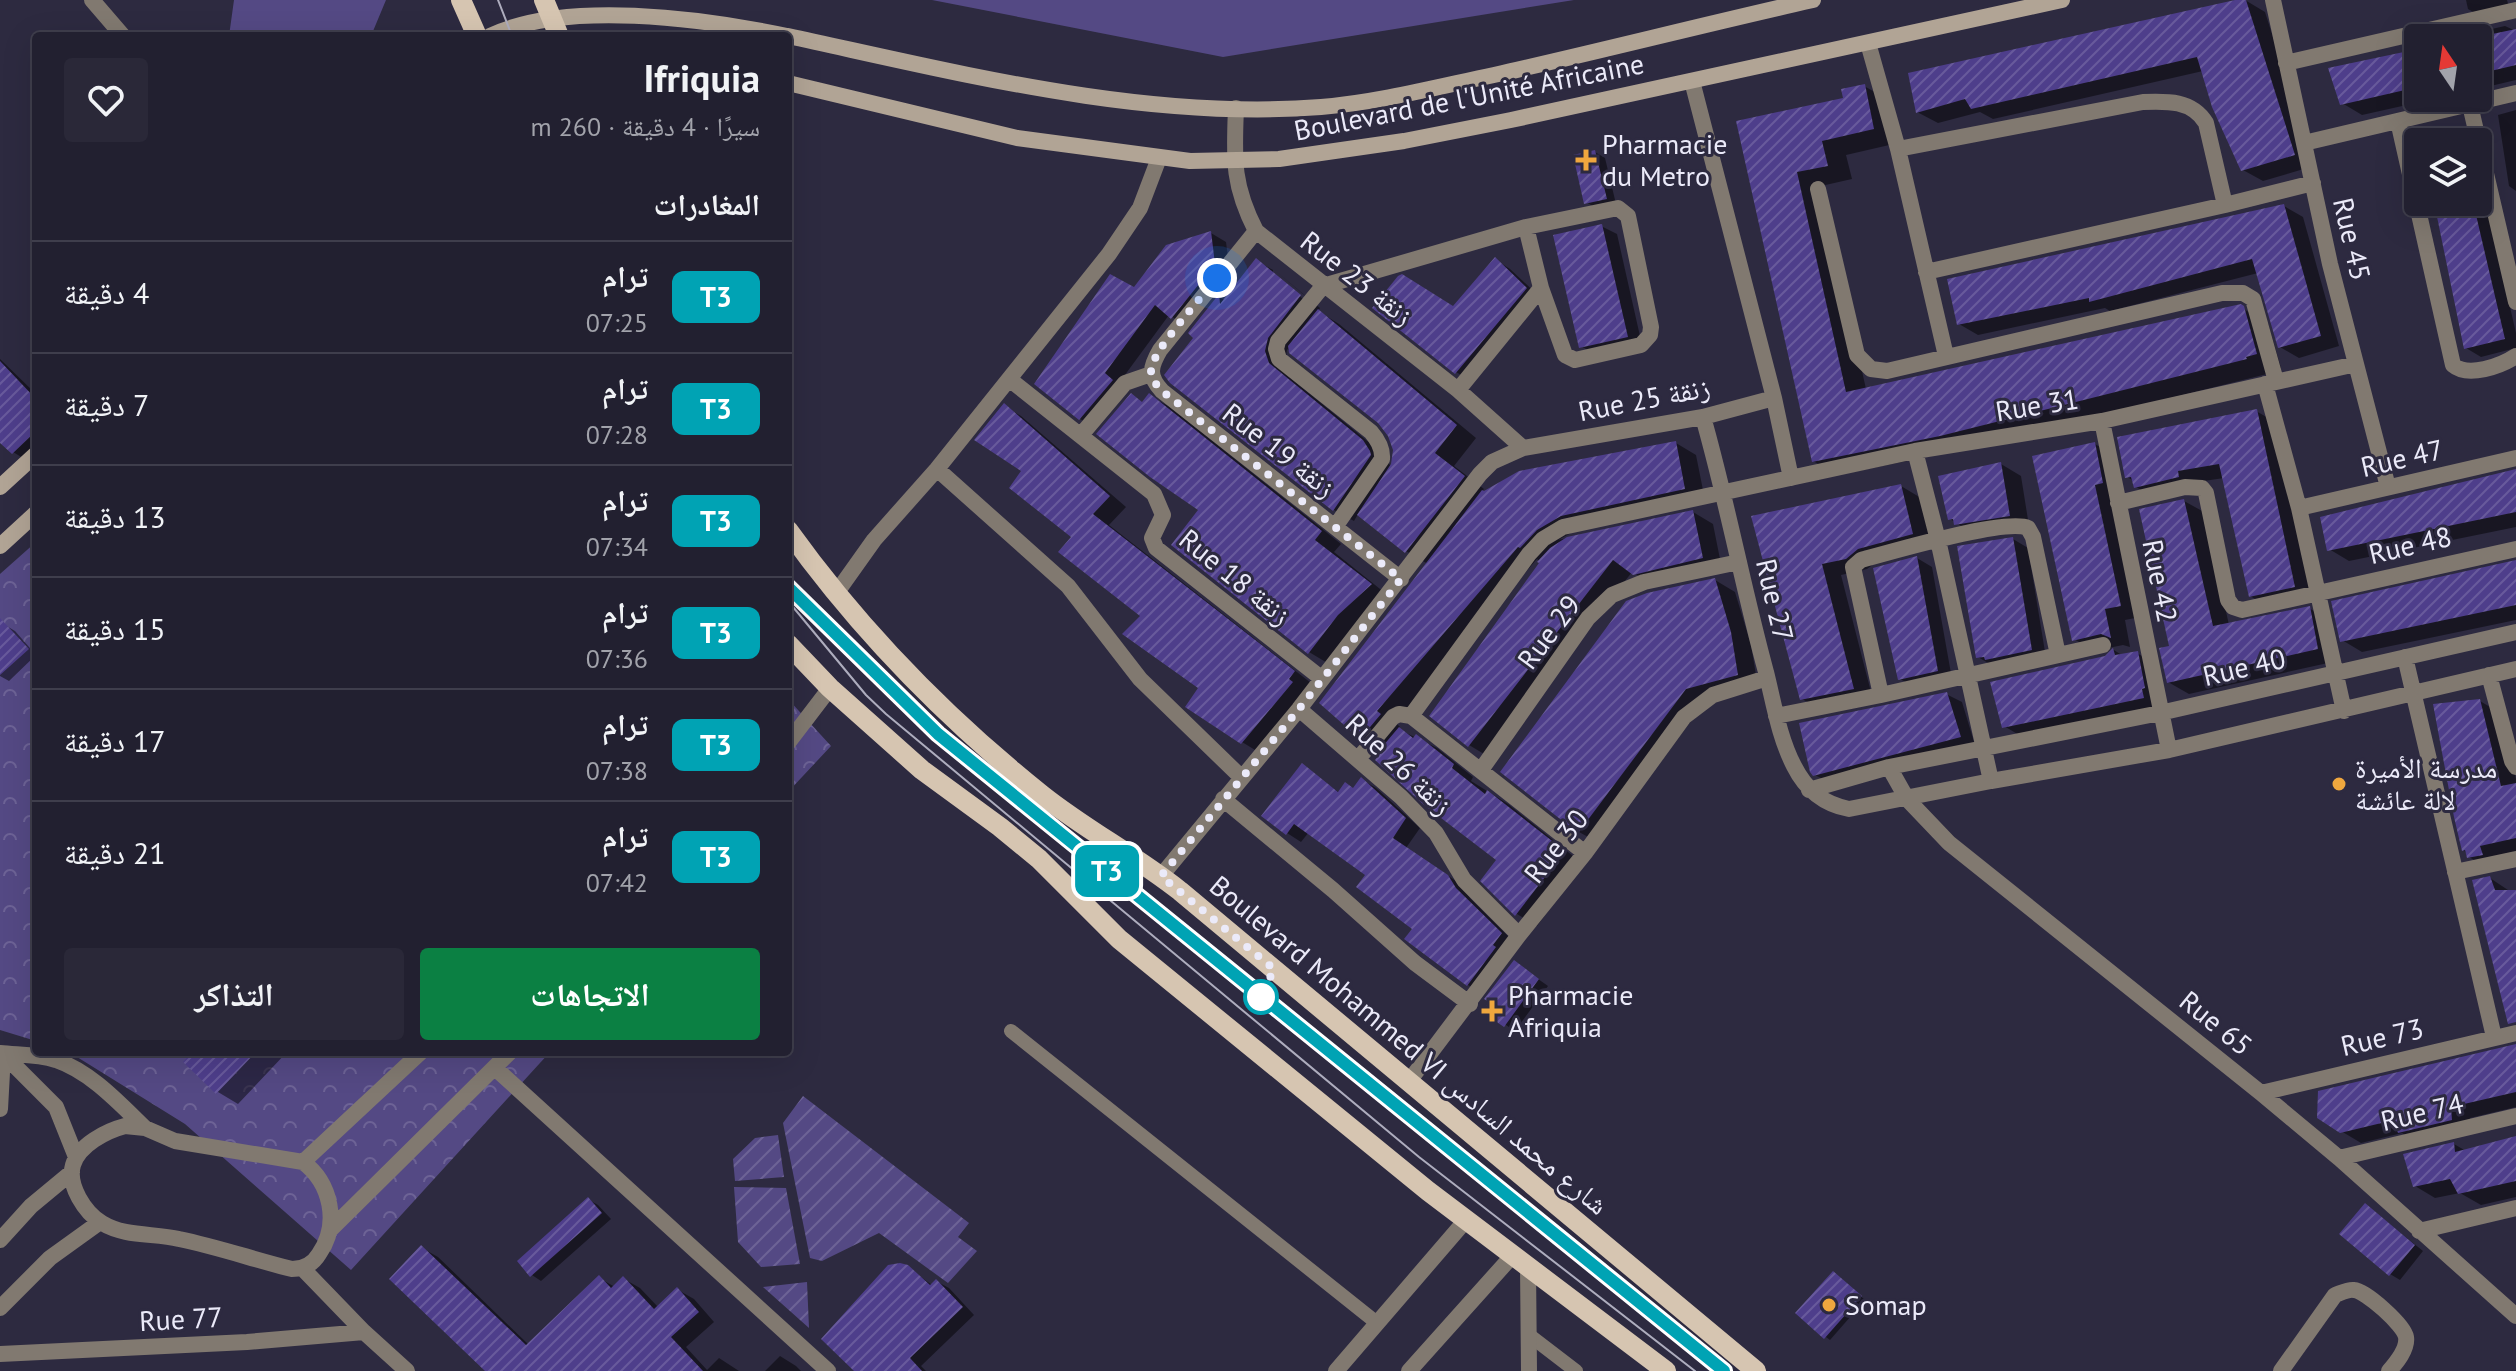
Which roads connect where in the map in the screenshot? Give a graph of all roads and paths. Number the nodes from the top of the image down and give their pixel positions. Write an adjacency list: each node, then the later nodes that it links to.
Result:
1 (92, 0): 8 (street)
2 (461, 0): 9 (main road)
3 (1813, 0): 20 (main road, Boulevard de l'Unité Africaine)
4 (2062, 0): 14 (main road, Boulevard de l'Unité Africaine)
5 (2273, 0): 15 (street, Rue 45)
6 (545, 4): 10 (main road, Boulevard de l'Unité Africaine); 11 (main road); 12 (main road, Boulevard de l'Unité Africaine)
7 (2516, 10): 15 (street)
8 (120, 32)
9 (475, 32)
10 (496, 32)
11 (557, 32)
12 (768, 32)
13 (792, 37): 20 (main road, Boulevard de l'Unité Africaine)
14 (1868, 43): 16 (main road, Boulevard de l'Unité Africaine); 25 (street)
15 (2286, 63): 24 (street, Rue 45)
16 (1692, 81): 27 (main road, Boulevard de l'Unité Africaine); 44 (street)
17 (792, 84): 26 (main road, Boulevard de l'Unité Africaine)
18 (2516, 93): 19 (street)
19 (2492, 99)
20 (1236, 108): 27 (street, Rue 23 زنقة)
21 (2438, 112): 23 (street)
22 (2472, 112): 36 (street)
23 (2398, 121): 24 (street); 38 (street)
24 (2304, 143): 28 (street, Rue 45)
25 (1898, 149): 30 (street); 33 (street)
26 (1159, 158): 27 (main road, Boulevard de l'Unité Africaine); 41 (street)
27 (1234, 159): 32 (street, Rue 23 زنقة)
28 (2313, 183): 30 (street); 39 (street, Rue 45)
29 (1818, 189): 37 (street)
30 (2225, 205): 33 (street)
31 (1526, 227): 34 (street); 35 (street); 35 (street)
32 (1256, 231): 34 (street, Rue 23 زنقة); 40 (street)
33 (1926, 272): 37 (street)
34 (1323, 286): 43 (street, Rue 23 زنقة); 60 (street)
35 (1541, 288): 43 (street)
36 (2516, 302)
37 (1946, 356): 42 (street)
38 (2516, 356)
39 (2356, 364): 42 (street, Rue 31); 55 (street, Rue 45)
40 (1151, 374): 47 (street); 60 (street, Rue 19 زنقة)
41 (1009, 379): 47 (street, Rue 18 زنقة); 52 (street)
42 (2270, 383): 46 (street, Rue 31); 58 (street)
43 (1458, 390): 48 (street, Rue 23 زنقة)
44 (1774, 398): 45 (street, Rue 25 زنقة); 53 (street)
45 (1703, 417): 48 (street, Rue 25 زنقة); 56 (street, Rue 27)
46 (2102, 421): 49 (street, Rue 31); 57 (street, Rue 42)
47 (1081, 435): 78 (street, Rue 18 زنقة)
48 (1523, 448): 66 (street, Rue 25 زنقة)
49 (1915, 451): 53 (street, Rue 31); 62 (street)
50 (32, 458): 54 (main road)
51 (2516, 458): 55 (street, Rue 47)
52 (937, 469): 67 (street); 95 (street)
53 (1791, 478): 56 (street, Rue 31)
54 (0, 487)
55 (2388, 487): 58 (street, Rue 47)
56 (1724, 492): 65 (street, Rue 27); 86 (street, Rue 31)
57 (2118, 503): 68 (street, Rue 48); 85 (street, Rue 42)
58 (2299, 508): 68 (street)
59 (32, 517): 63 (main road)
60 (1335, 527): 66 (street, Rue 19 زنقة)
61 (792, 535): 67 (main road, Boulevard Mohammed VI شارع محمد السادس)
62 (1938, 540): 72 (street); 76 (street); 82 (street)
63 (0, 546)
64 (2516, 549): 68 (street, Rue 48)
65 (1739, 562): 79 (street, Rue 27); 94 (street, Rue 29)
66 (1401, 579): 78 (street, Rue 25 زنقة)
67 (837, 592): 103 (main road, Boulevard Mohammed VI شارع محمد السادس)
68 (2316, 593): 75 (street)
69 (2516, 632): 73 (street, Rue 40)
70 (2103, 645): 72 (street)
71 (792, 648): 80 (main road)
72 (2058, 655): 76 (street)
73 (2405, 657): 75 (street, Rue 40); 81 (street)
74 (2516, 669): 77 (street)
75 (2336, 673): 84 (street); 85 (street, Rue 40)
76 (1967, 675): 82 (street); 89 (street)
77 (2489, 675): 81 (street); 93 (street)
78 (1321, 678): 83 (street, Rue 25 زنقة)
79 (1767, 678): 87 (street, Rue 27); 100 (street, Rue 30)
80 (830, 688): 88 (street); 124 (main road)
81 (2413, 694): 84 (street); 102 (street)
82 (1881, 695): 87 (street)
83 (1299, 709): 91 (street, Rue 26 زنقة); 95 (street, Rue 25 زنقة)
84 (2344, 711): 90 (street)
85 (2160, 713): 89 (street, Rue 40); 90 (street, Rue 42)
86 (1411, 716): 91 (street); 94 (street)
87 (1776, 716): 97 (street, Rue 27)
88 (792, 738)
89 (1984, 749): 92 (street, Rue 40); 96 (street)
90 (2169, 750): 96 (street)
91 (1358, 759): 104 (street, Rue 26 زنقة)
92 (1889, 767): 97 (street, Rue 40); 99 (street, Rue 65)
93 (2516, 767)
94 (1481, 770): 100 (street)
95 (1242, 778): 98 (street, Rue 25 زنقة)
96 (1991, 781): 99 (street)
97 (1809, 790): 99 (street)
98 (1223, 799): 103 (street, Rue 25 زنقة); 105 (street)
99 (1907, 799): 116 (street, Rue 65)
100 (1585, 853): 104 (street, Rue 30)
101 (2516, 859): 102 (street)
102 (2455, 872): 108 (street)
103 (1161, 876): 115 (main road, Boulevard Mohammed VI شارع محمد السادس)
104 (1519, 935): 105 (street, Rue 30)
105 (1470, 1004): 115 (street, Rue 30)
106 (1011, 1031): 133 (lane)
107 (2516, 1033): 108 (street, Rue 73)
108 (2494, 1037): 116 (street, Rue 73)
109 (1, 1054): 110 (street); 117 (street); 122 (street)
110 (32, 1055)
111 (38, 1056): 119 (street)
112 (417, 1056): 121 (street)
113 (506, 1056): 114 (street)
114 (495, 1068): 126 (street); 138 (street)
115 (1410, 1080): 144 (main road, Boulevard Mohammed VI شارع محمد السادس)
116 (2261, 1093): 120 (street, Rue 65)
117 (0, 1109)
118 (2516, 1116): 120 (street, Rue 74)
119 (145, 1128): 121 (street); 122 (street)
120 (2339, 1158): 127 (street, Rue 65)
121 (303, 1162): 126 (street)
122 (74, 1164): 125 (street); 128 (street)
123 (2516, 1208): 127 (street)
124 (1466, 1220): 129 (main road); 133 (street)
125 (100, 1222): 130 (street); 131 (street)
126 (331, 1229): 130 (street)
127 (2419, 1231): 132 (street, Rue 65)
128 (0, 1240)
129 (1521, 1261): 135 (street); 140 (street); 143 (main road)
130 (303, 1269): 134 (street)
131 (0, 1308)
132 (2516, 1316)
133 (1377, 1323): 139 (street)
134 (364, 1332): 136 (street, Rue 77); 137 (street)
135 (1529, 1335): 141 (street); 142 (lane)
136 (0, 1354)
137 (407, 1371)
138 (828, 1371)
139 (1336, 1371)
140 (1409, 1371)
141 (1529, 1371)
142 (1576, 1371)
143 (1666, 1371)
144 (1756, 1371)
145 (2281, 1371): 146 (street)
146 (2389, 1371)

